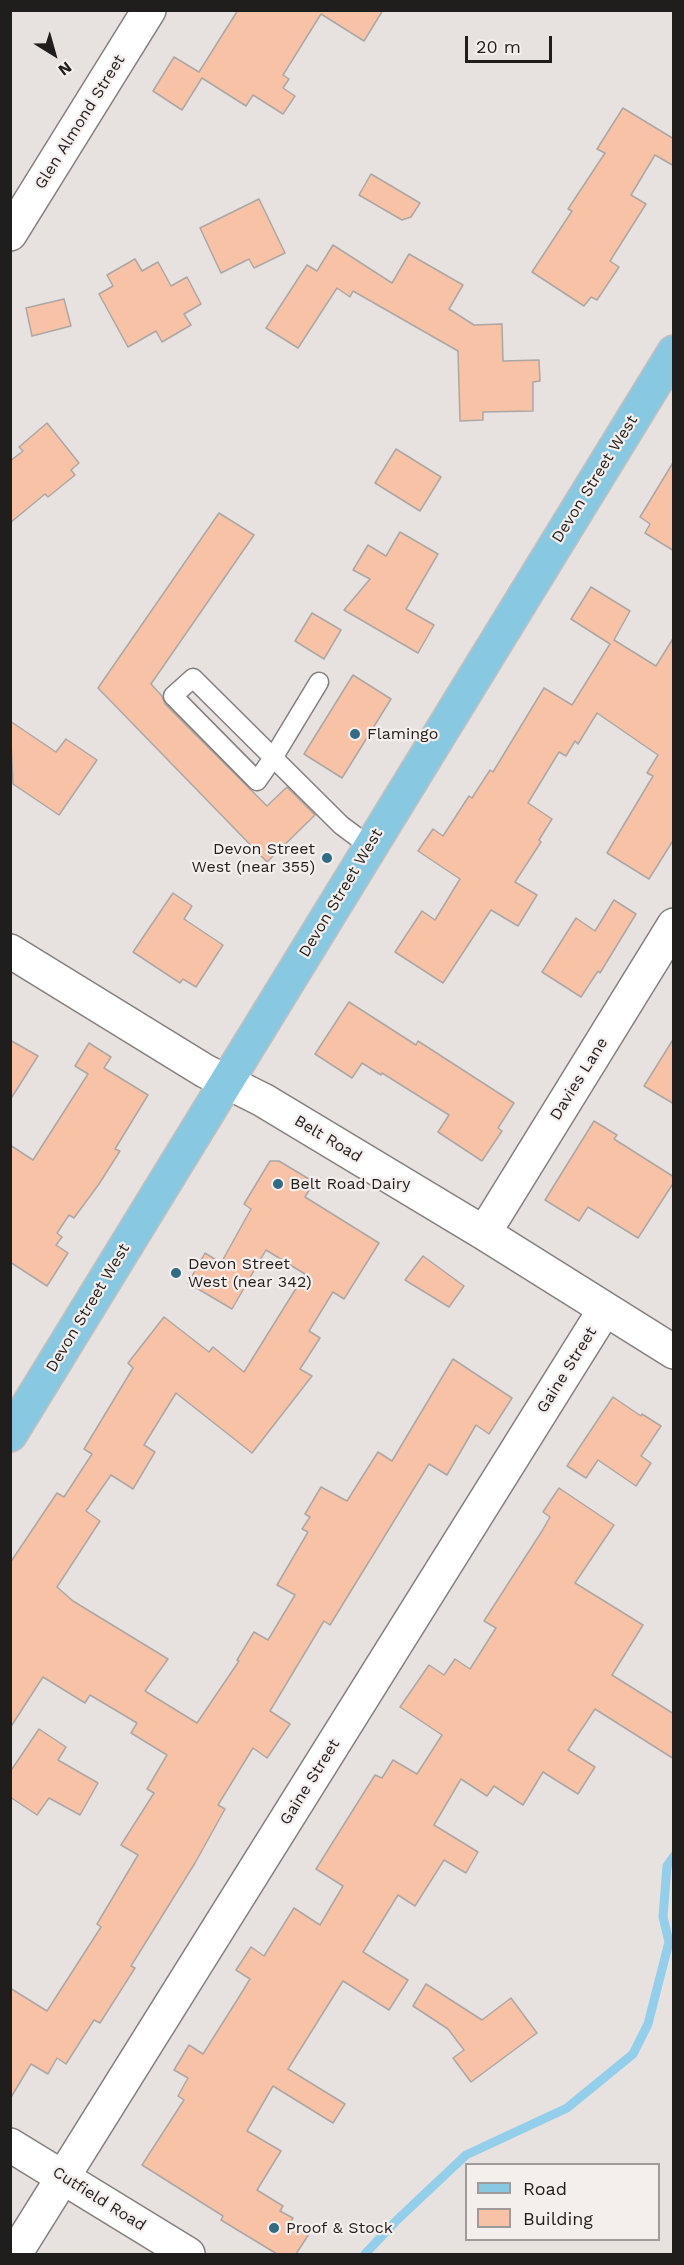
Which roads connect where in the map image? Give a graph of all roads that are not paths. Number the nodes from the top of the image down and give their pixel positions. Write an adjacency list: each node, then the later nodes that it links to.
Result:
1 (149, 10): 2 (street, Glen Almond Street)
2 (10, 234)
3 (674, 352): 6 (main road, Devon Street West)
4 (319, 681): 5 (lane)
5 (273, 758): 5 (lane); 6 (lane)
6 (369, 846): 9 (main road, Devon Street West)
7 (671, 933): 10 (street, Davies Lane)
8 (10, 951): 9 (street, Belt Road)
9 (226, 1081): 10 (street, Belt Road); 13 (main road, Devon Street West)
10 (484, 1233): 11 (street, Belt Road)
11 (605, 1309): 12 (street, Belt Road); 15 (street, Gaine Street)
12 (674, 1352)
13 (10, 1435)
14 (10, 2145): 15 (street, Cutfield Road)
15 (63, 2177): 16 (street, Gaine Street); 17 (street, Cutfield Road)
16 (15, 2254)
17 (188, 2254)

